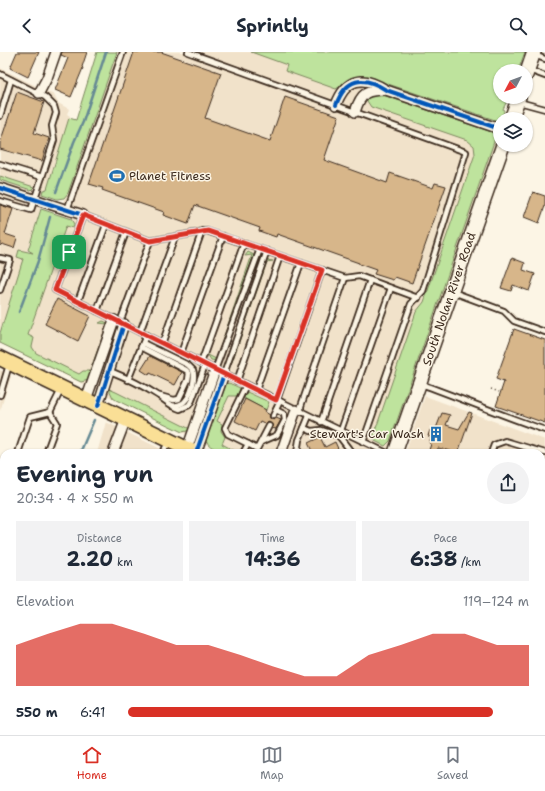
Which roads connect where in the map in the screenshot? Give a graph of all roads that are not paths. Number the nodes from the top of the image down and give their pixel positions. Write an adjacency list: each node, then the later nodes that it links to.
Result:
1 (56, 52): 11 (street)
2 (123, 52): 24 (lane)
3 (188, 52): 13 (lane)
4 (537, 55): 5 (main road)
5 (532, 64)
6 (0, 74): 9 (lane)
7 (533, 74): 8 (lane)
8 (545, 76)
9 (11, 80): 11 (lane); 16 (lane)
10 (386, 90): 13 (street); 15 (street); 17 (street)
11 (39, 93): 20 (lane)
12 (532, 104): 14 (lane)
13 (336, 105): 15 (lane)
14 (545, 109)
15 (355, 112): 44 (lane)
16 (0, 116)
17 (493, 127)
18 (501, 152): 43 (main road, South Nolan River Road)
19 (0, 164): 20 (lane)
20 (42, 177): 22 (lane)
21 (0, 188): 22 (street)
22 (34, 198): 23 (lane); 24 (street)
23 (0, 200)
24 (67, 210): 25 (street)
25 (83, 215): 26 (lane); 45 (lane)
26 (106, 225): 28 (lane); 45 (lane)
27 (202, 231): 29 (lane); 30 (lane); 51 (lane)
28 (126, 232): 31 (lane); 46 (lane)
29 (223, 236): 32 (lane); 53 (lane)
30 (175, 237): 31 (lane); 48 (lane)
31 (150, 241): 47 (lane)
32 (244, 244): 33 (lane); 55 (lane)
33 (260, 249): 34 (lane); 56 (lane)
34 (267, 251): 35 (lane); 58 (lane)
35 (280, 256): 37 (lane); 60 (lane)
36 (0, 258): 42 (lane)
37 (302, 263): 38 (lane); 64 (lane)
38 (322, 270): 39 (lane); 67 (lane)
39 (345, 278): 40 (lane); 71 (lane)
40 (370, 280): 41 (lane); 75 (lane)
41 (391, 288): 44 (lane); 79 (lane)
42 (0, 290)
43 (451, 292): 49 (lane); 61 (main road, South Nolan River Road)
44 (418, 298): 82 (lane)
45 (78, 301): 46 (lane)
46 (97, 311): 47 (lane)
47 (120, 320): 48 (lane); 57 (street); 68 (street)
48 (140, 332): 50 (lane)
49 (545, 332)
50 (146, 336): 51 (lane); 52 (lane)
51 (162, 344): 53 (lane)
52 (142, 345): 59 (lane); 66 (lane); 69 (lane)
53 (181, 353): 55 (lane)
54 (5, 361): 63 (main road); 65 (lane)
55 (203, 364): 56 (lane); 69 (lane)
56 (216, 368): 58 (lane); 89 (street)
57 (110, 371): 59 (lane); 68 (street)
58 (225, 372): 60 (lane); 90 (street)
59 (128, 380): 66 (lane)
60 (237, 381): 62 (lane)
61 (420, 383): 78 (lane); 97 (main road, South Nolan River Road)
62 (246, 385): 64 (lane); 83 (lane)
63 (62, 388): 68 (main road); 72 (lane)
64 (256, 390): 67 (lane)
65 (0, 394)
66 (158, 396): 69 (lane)
67 (278, 401): 70 (lane); 71 (lane)
68 (92, 403): 74 (main road)
69 (173, 406)
70 (276, 410): 73 (lane); 81 (lane)
71 (302, 411): 75 (lane); 77 (lane); 92 (street); 93 (street)
72 (50, 412): 85 (lane); 86 (lane)
73 (273, 416)
74 (126, 419): 84 (main road); 87 (street)
75 (321, 422): 79 (lane)
76 (269, 426): 81 (lane)
77 (304, 428): 80 (lane); 94 (lane)
78 (545, 430)
79 (340, 431): 80 (lane); 82 (lane)
80 (339, 436): 95 (lane)
81 (262, 440): 83 (lane)
82 (363, 442): 96 (lane)
83 (248, 444): 91 (lane)
84 (166, 447): 88 (main road)
85 (19, 449)
86 (47, 449)
87 (115, 449)
88 (176, 449)
89 (193, 449)
90 (193, 449)
91 (245, 449)
92 (283, 449)
93 (288, 449)
94 (298, 449)
95 (349, 449)
96 (378, 449)
97 (396, 449)
98 (493, 449): 99 (lane)
99 (534, 449)

